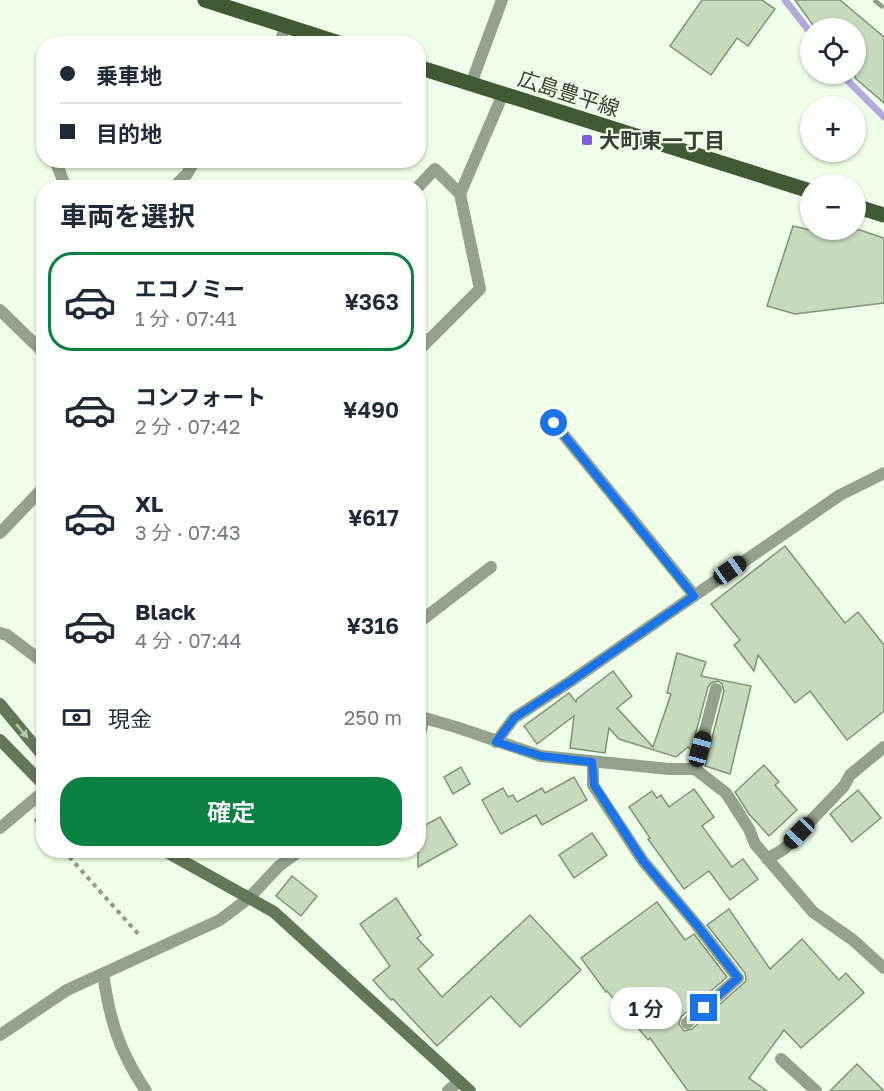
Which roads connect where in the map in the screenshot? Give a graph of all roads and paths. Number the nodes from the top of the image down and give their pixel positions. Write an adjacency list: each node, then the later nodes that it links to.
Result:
1 (205, 0): 3 (main road)
2 (502, 0): 7 (street)
3 (285, 26): 4 (street); 5 (main road)
4 (282, 36)
5 (317, 36)
6 (426, 70): 7 (main road, 広島豊平線)
7 (471, 84): 8 (main road, 広島豊平線)
8 (503, 94): 12 (main road, 広島豊平線); 13 (street)
9 (190, 168): 10 (street)
10 (181, 180)
11 (425, 180): 13 (street)
12 (800, 188)
13 (460, 195): 17 (street)
14 (866, 209): 15 (main road)
15 (884, 215)
16 (1, 314): 18 (street)
17 (426, 343)
18 (36, 346)
19 (554, 423): 24 (street)
20 (884, 473): 24 (street)
21 (36, 495): 22 (street)
22 (0, 533)
23 (491, 567): 25 (street)
24 (694, 596): 32 (street)
25 (426, 617)
26 (0, 633): 27 (street)
27 (36, 657)
28 (716, 689): 36 (street)
29 (0, 704): 33 (street, one-way to 33)
30 (426, 718): 32 (street)
31 (0, 740): 37 (street)
32 (496, 742): 35 (street)
33 (36, 747)
34 (884, 747): 43 (street)
35 (592, 762): 36 (street); 48 (street)
36 (694, 769): 43 (street)
37 (36, 777)
38 (36, 798): 39 (street)
39 (0, 828)
40 (70, 858): 45 (path)
41 (177, 858): 44 (street)
42 (290, 858): 44 (street)
43 (767, 859): 46 (street)
44 (249, 898): 47 (street); 51 (street)
45 (142, 938)
46 (884, 968)
47 (103, 974): 49 (street); 53 (street)
48 (687, 1023)
49 (0, 1035)
50 (782, 1059): 52 (street)
51 (459, 1081): 54 (street); 55 (street)
52 (810, 1089)
53 (146, 1091)
54 (448, 1091)
55 (470, 1091)

